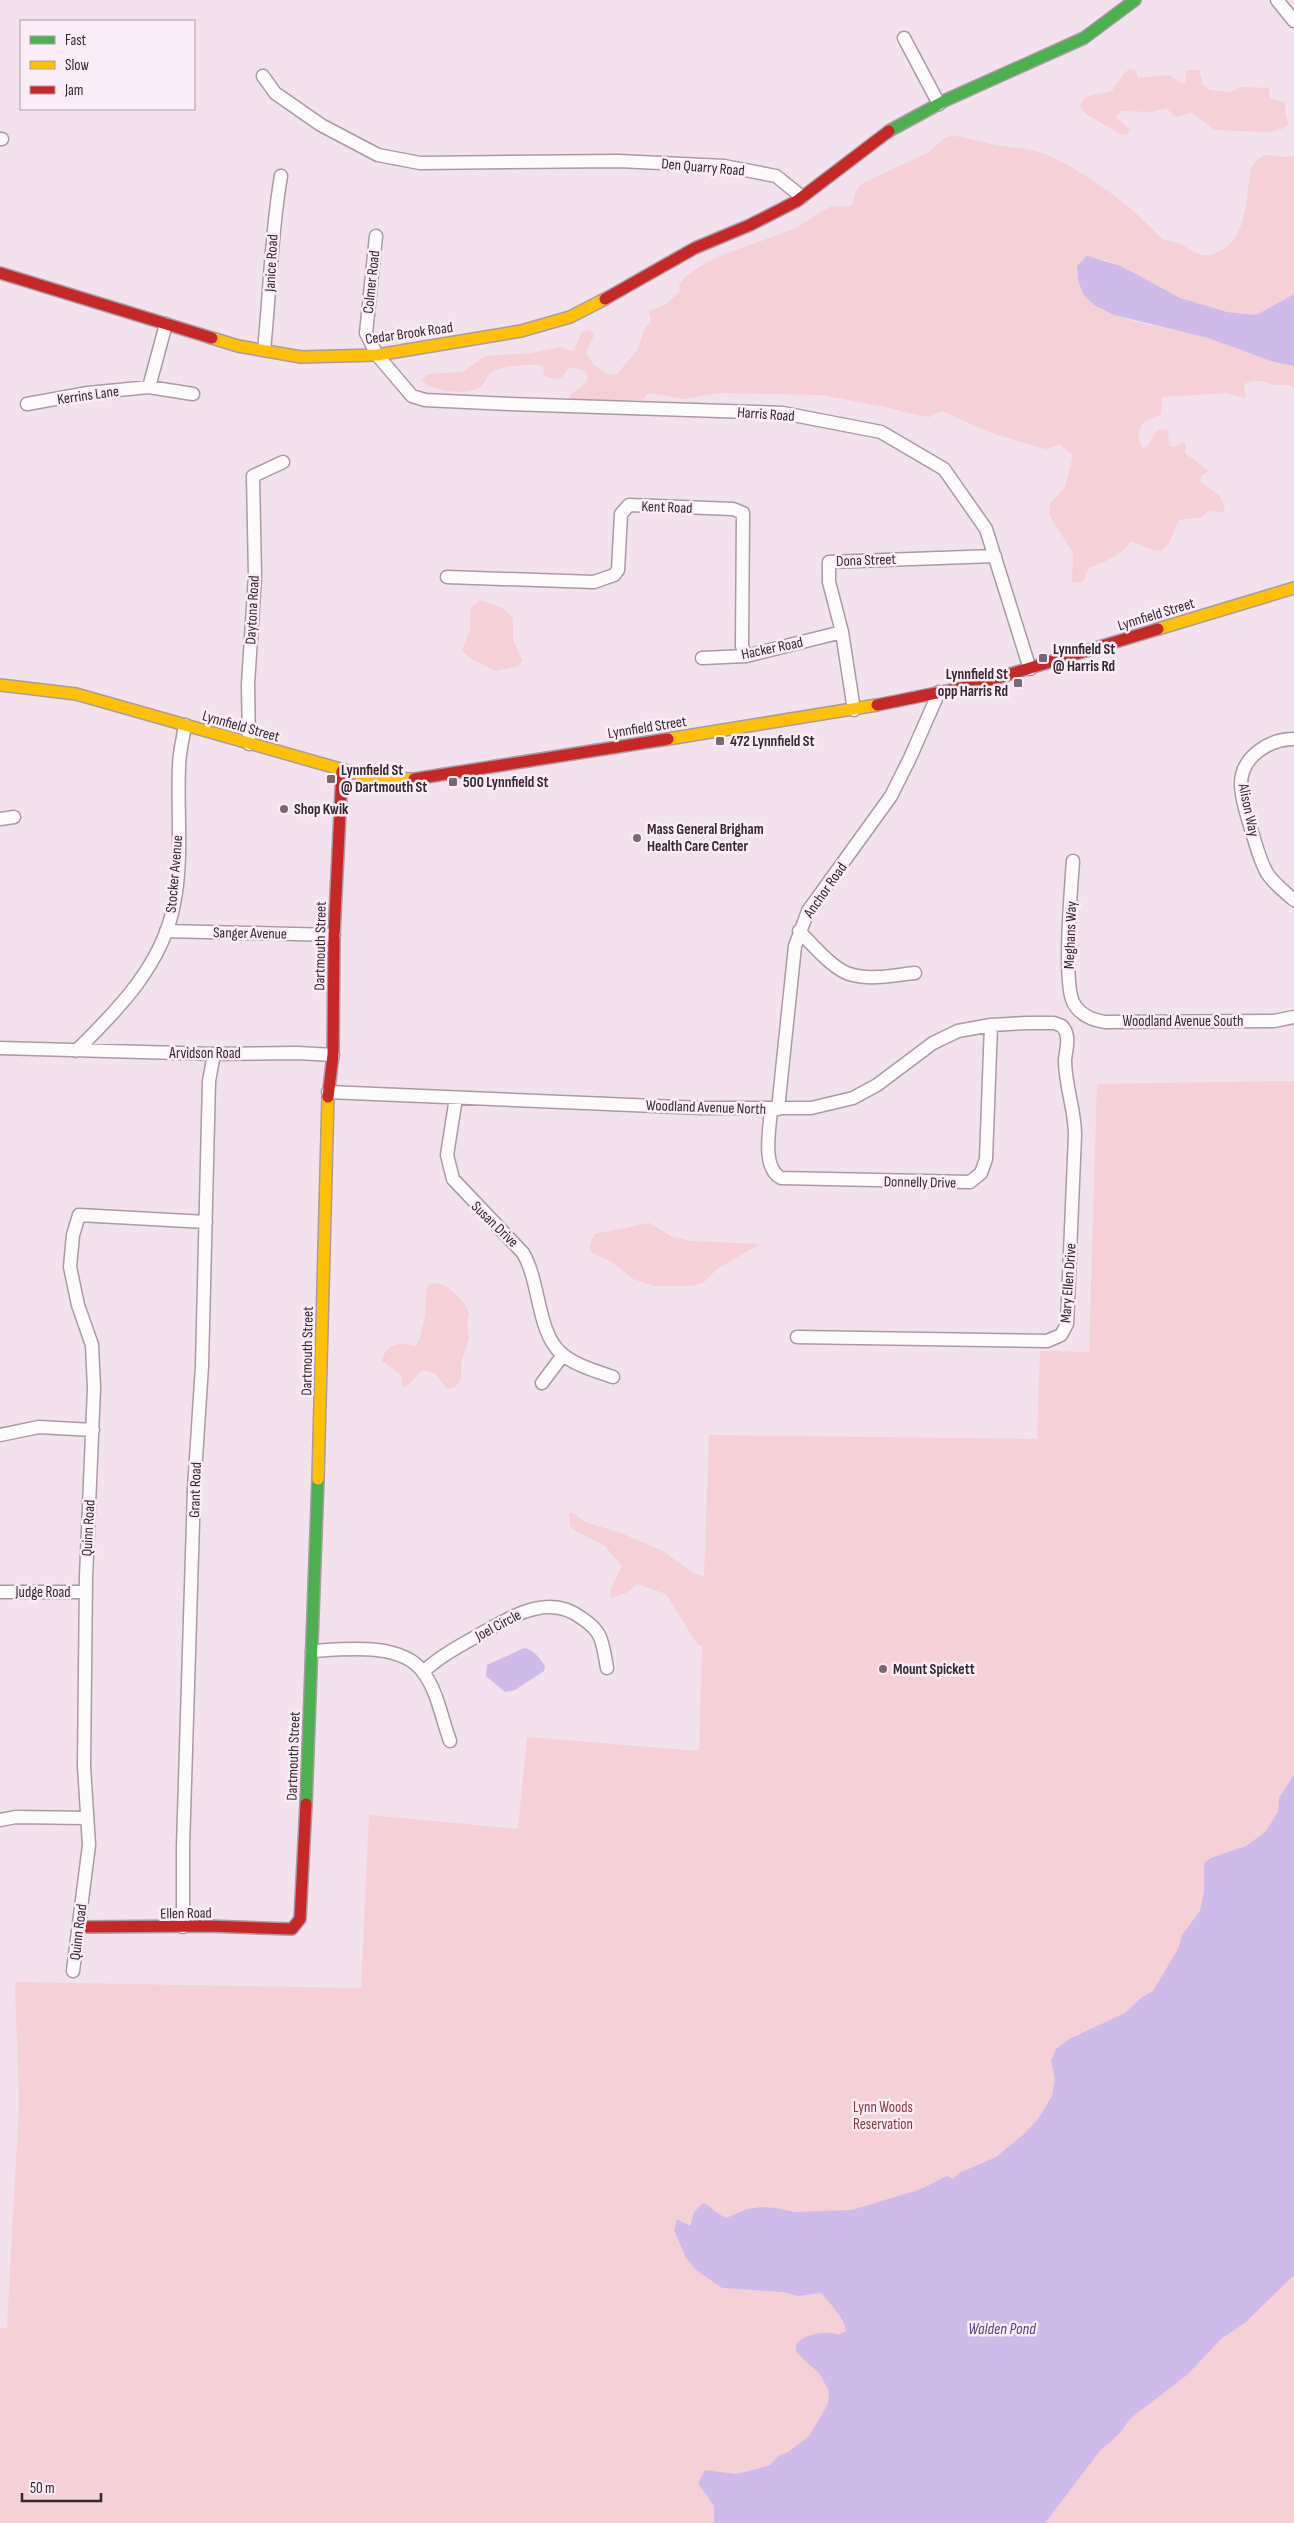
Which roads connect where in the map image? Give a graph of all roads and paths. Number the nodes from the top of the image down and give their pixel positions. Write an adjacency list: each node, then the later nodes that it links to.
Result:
1 (1135, 0): 6 (street)
2 (1277, 0): 3 (street)
3 (1294, 21)
4 (904, 38): 6 (street)
5 (263, 76): 8 (street, Den Quarry Road)
6 (939, 104): 8 (street)
7 (281, 176): 12 (street, Janice Road)
8 (802, 197): 13 (street, Cedar Brook Road)
9 (376, 236): 13 (street, Colmer Road)
10 (0, 273): 11 (street, Cedar Brook Road)
11 (166, 324): 12 (street, Cedar Brook Road); 14 (street)
12 (264, 350): 13 (street, Cedar Brook Road)
13 (377, 355): 18 (street, Harris Road)
14 (149, 387): 15 (street, Kerrins Lane); 16 (street, Kerrins Lane)
15 (193, 394)
16 (27, 404)
17 (283, 462): 30 (street, Daytona Road)
18 (994, 556): 21 (street, Dona Street); 24 (street, Harris Road)
19 (447, 577): 22 (street, Kent Road)
20 (1294, 588): 24 (street, Lynnfield Street)
21 (842, 632): 22 (street, Hacker Road); 27 (street, Dona Street)
22 (746, 656): 23 (street, Hacker Road)
23 (702, 658)
24 (1030, 669): 26 (street, Lynnfield Street)
25 (0, 685): 28 (street, Lynnfield Street)
26 (939, 692): 27 (street, Lynnfield Street); 37 (street, Anchor Road)
27 (854, 710): 31 (street, Lynnfield Street)
28 (184, 725): 30 (street, Lynnfield Street); 36 (street, Stocker Avenue)
29 (1294, 739): 35 (street, Alison Way)
30 (249, 744): 31 (street, Lynnfield Street)
31 (342, 771): 38 (street, Dartmouth Street)
32 (14, 817): 33 (street)
33 (0, 819)
34 (1073, 862): 40 (street, Meghans Way)
35 (1294, 900)
36 (166, 931): 38 (street, Sanger Avenue); 45 (street, Stocker Avenue)
37 (799, 931): 39 (street); 50 (street, Anchor Road)
38 (334, 935): 47 (street, Dartmouth Street)
39 (915, 974)
40 (1077, 1007): 41 (street, Woodland Avenue South)
41 (1294, 1017)
42 (991, 1025): 43 (street, Woodland Avenue North); 50 (street, Woodland Avenue North); 50 (street, Donnelly Drive)
43 (1062, 1026): 52 (street, Mary Ellen Drive)
44 (0, 1048): 45 (street, Arvidson Road)
45 (76, 1051): 46 (street, Arvidson Road)
46 (214, 1054): 47 (street, Arvidson Road); 51 (street, Grant Road)
47 (333, 1055): 48 (street, Dartmouth Street)
48 (328, 1092): 49 (street, Woodland Avenue North); 60 (street, Dartmouth Street)
49 (456, 1098): 50 (street, Woodland Avenue North); 53 (street, Susan Drive)
50 (774, 1109)
51 (206, 1222): 56 (street, Quinn Road); 67 (street, Grant Road)
52 (796, 1337)
53 (563, 1354): 54 (street, Susan Drive); 55 (street)
54 (613, 1378)
55 (542, 1383)
56 (93, 1430): 57 (street); 59 (street, Quinn Road)
57 (0, 1435)
58 (0, 1592): 59 (street, Judge Road)
59 (86, 1592): 64 (street, Quinn Road)
60 (312, 1651): 62 (street); 68 (street, Dartmouth Street)
61 (607, 1668): 62 (street, Joel Circle)
62 (423, 1672): 63 (street)
63 (450, 1741)
64 (87, 1818): 65 (street); 66 (street, Quinn Road)
65 (0, 1820)
66 (80, 1927): 67 (street, Ellen Road); 69 (street, Quinn Road)
67 (183, 1927): 68 (street, Ellen Road)
68 (292, 1929)
69 (73, 1971)

